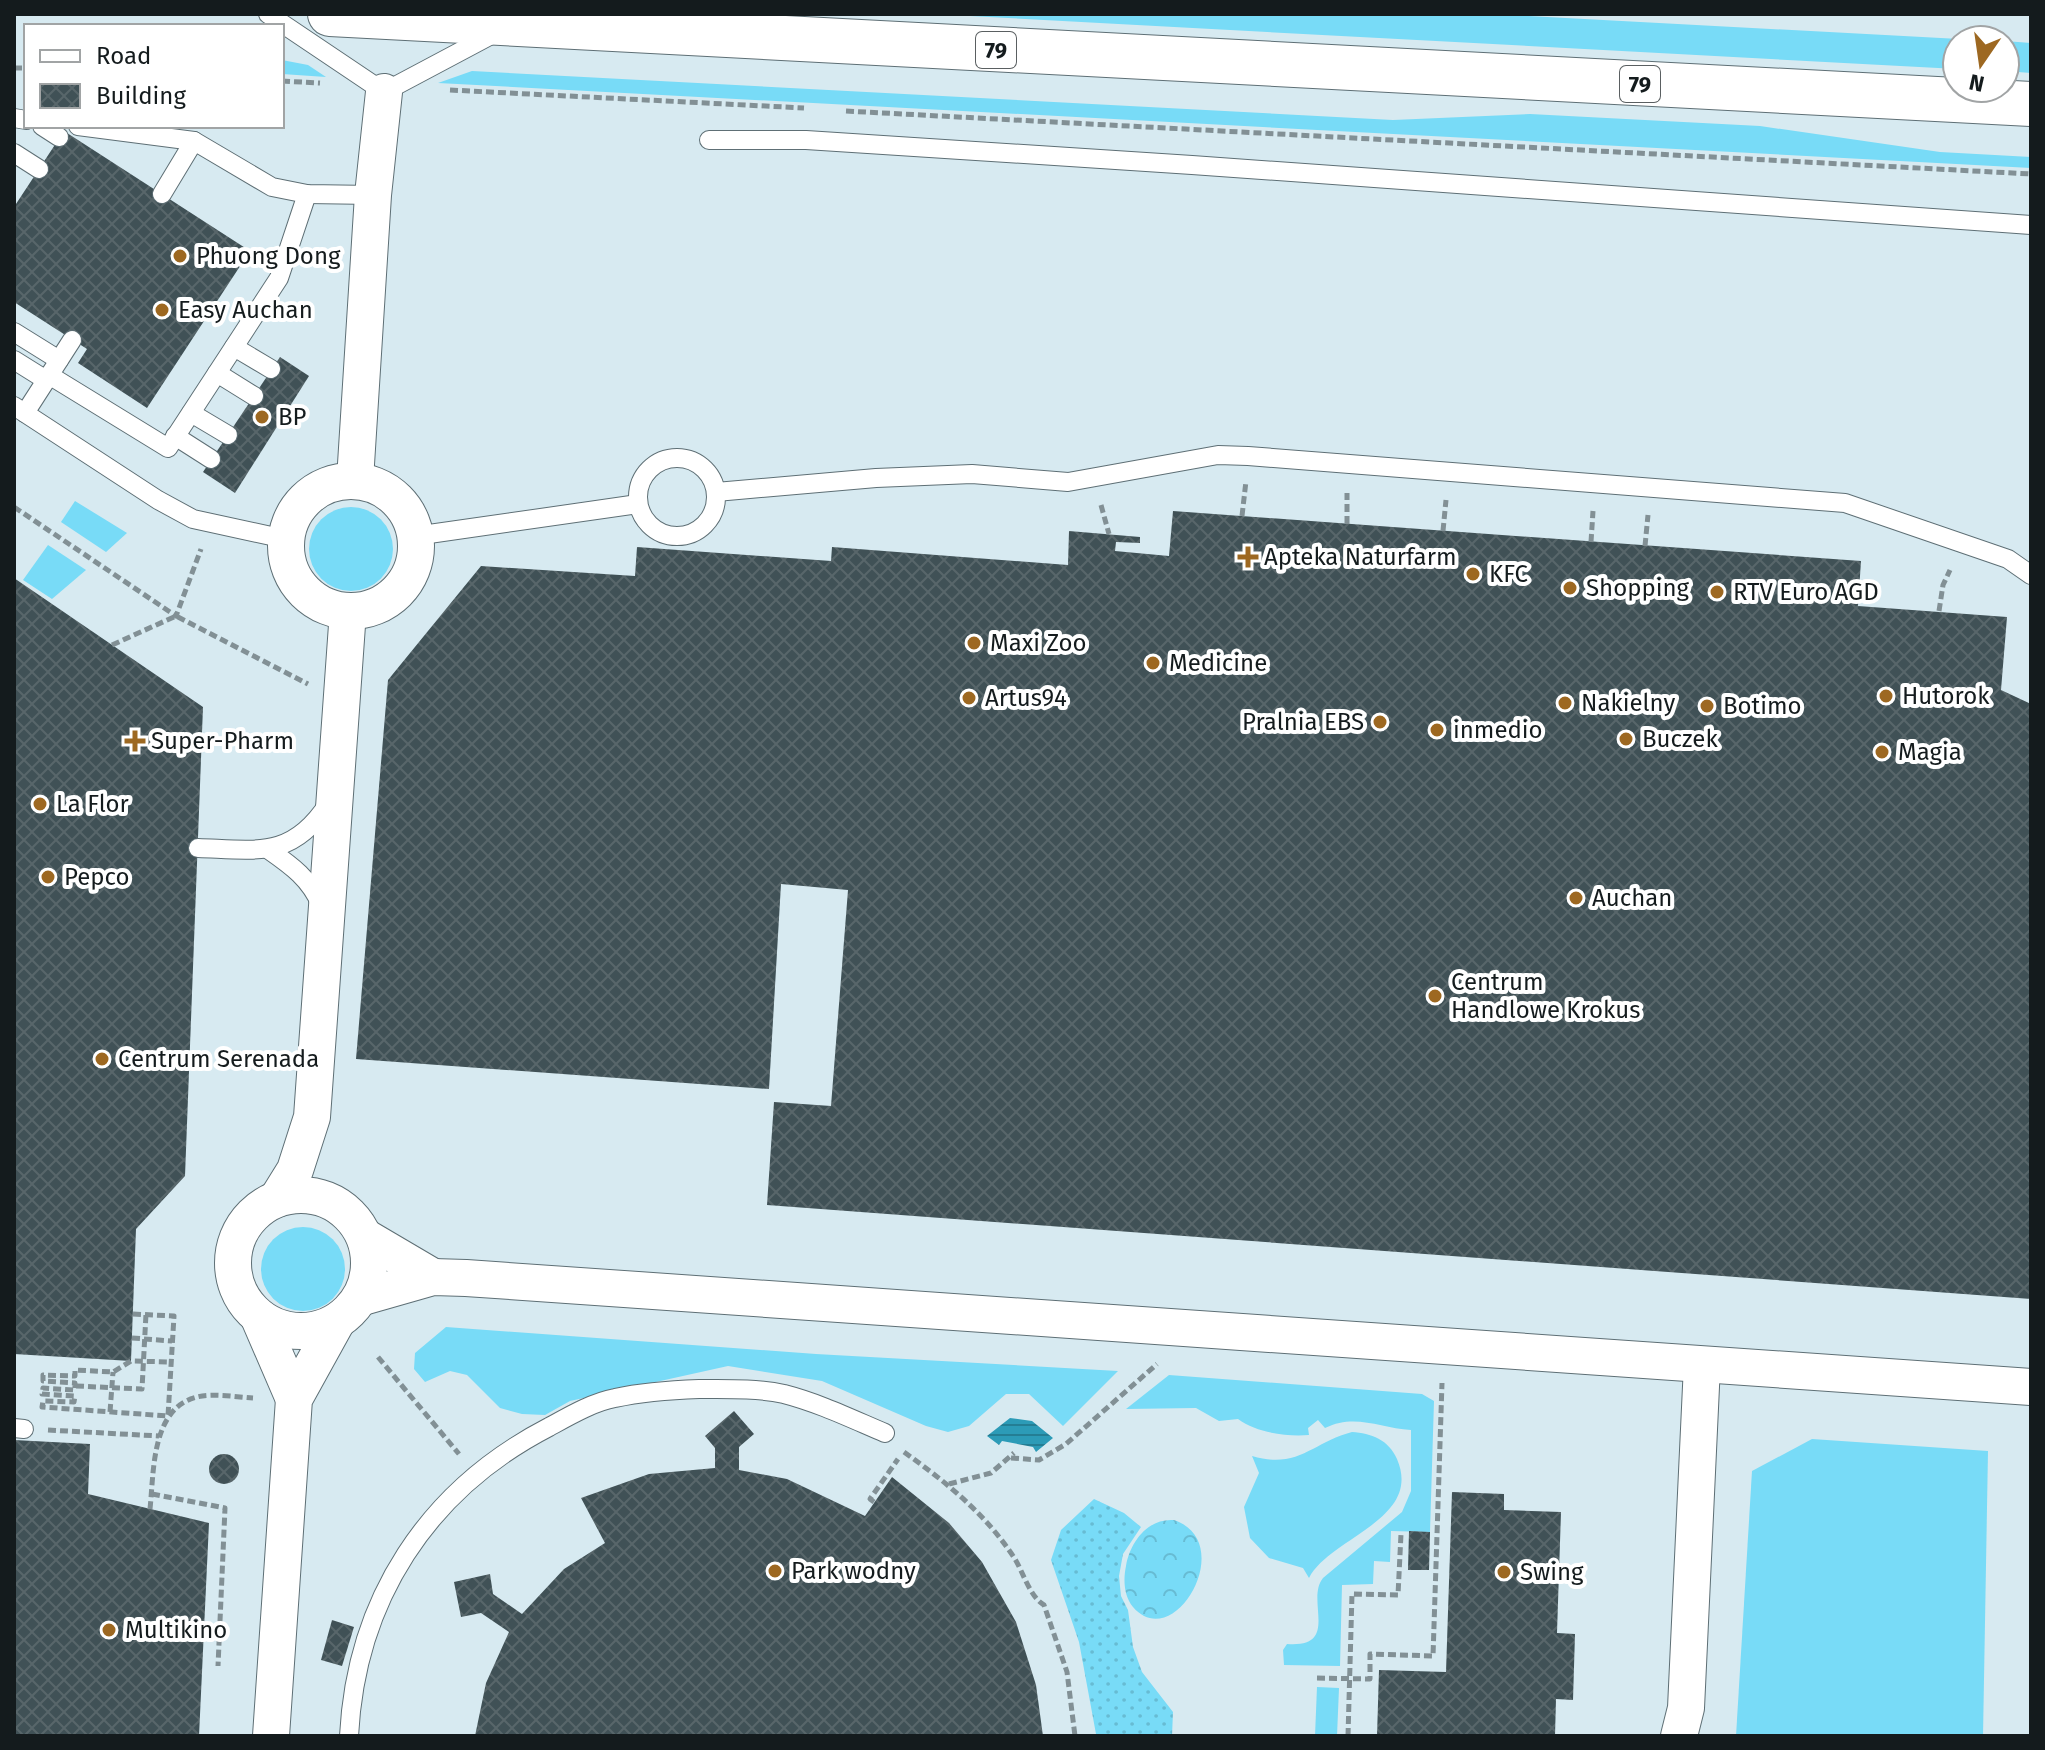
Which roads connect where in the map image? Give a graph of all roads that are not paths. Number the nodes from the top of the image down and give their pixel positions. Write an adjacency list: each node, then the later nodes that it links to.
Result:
1 (330, 14): 2 (main road, 79)
2 (511, 24): 4 (lane); 5 (main road, 79)
3 (284, 25): 4 (lane)
4 (384, 92): 15 (street)
5 (2031, 104)
6 (45, 128): 8 (lane)
7 (93, 128): 10 (lane)
8 (59, 137)
9 (709, 140): 16 (lane)
10 (194, 141): 13 (lane); 14 (lane)
11 (14, 153): 12 (lane)
12 (39, 169)
13 (162, 194)
14 (307, 194): 15 (lane); 19 (lane)
15 (373, 195): 30 (street)
16 (2031, 225)
17 (14, 332): 22 (lane)
18 (72, 340): 22 (lane)
19 (234, 347): 21 (lane); 23 (lane)
20 (14, 360): 22 (lane)
21 (271, 369)
22 (51, 372): 25 (lane); 28 (lane)
23 (217, 373): 24 (lane); 26 (lane)
24 (254, 396)
25 (20, 410): 34 (lane)
26 (191, 413): 27 (lane); 28 (lane)
27 (228, 435)
28 (175, 436): 29 (lane)
29 (211, 459)
30 (355, 480): 33 (street); 34 (street)
31 (716, 492): 32 (lane); 32 (lane); 35 (lane)
32 (638, 504): 33 (lane)
33 (415, 536): 36 (street)
34 (285, 539): 36 (street)
35 (2031, 575)
36 (348, 611): 37 (street)
37 (334, 795): 39 (lane); 40 (street)
38 (198, 848): 39 (lane)
39 (269, 850): 40 (lane)
40 (326, 918): 41 (street)
41 (312, 1117): 42 (street); 43 (street)
42 (277, 1199): 43 (street); 47 (street)
43 (340, 1207): 44 (street)
44 (365, 1237): 45 (street); 46 (street)
45 (433, 1277): 46 (street); 49 (street)
46 (363, 1297): 48 (street)
47 (259, 1318): 48 (street); 51 (street)
48 (336, 1323): 51 (street)
49 (1702, 1365): 50 (street); 53 (street)
50 (2031, 1387)
51 (294, 1399): 54 (street)
52 (885, 1433): 55 (lane)
53 (1686, 1727)
54 (271, 1736)
55 (349, 1736)

